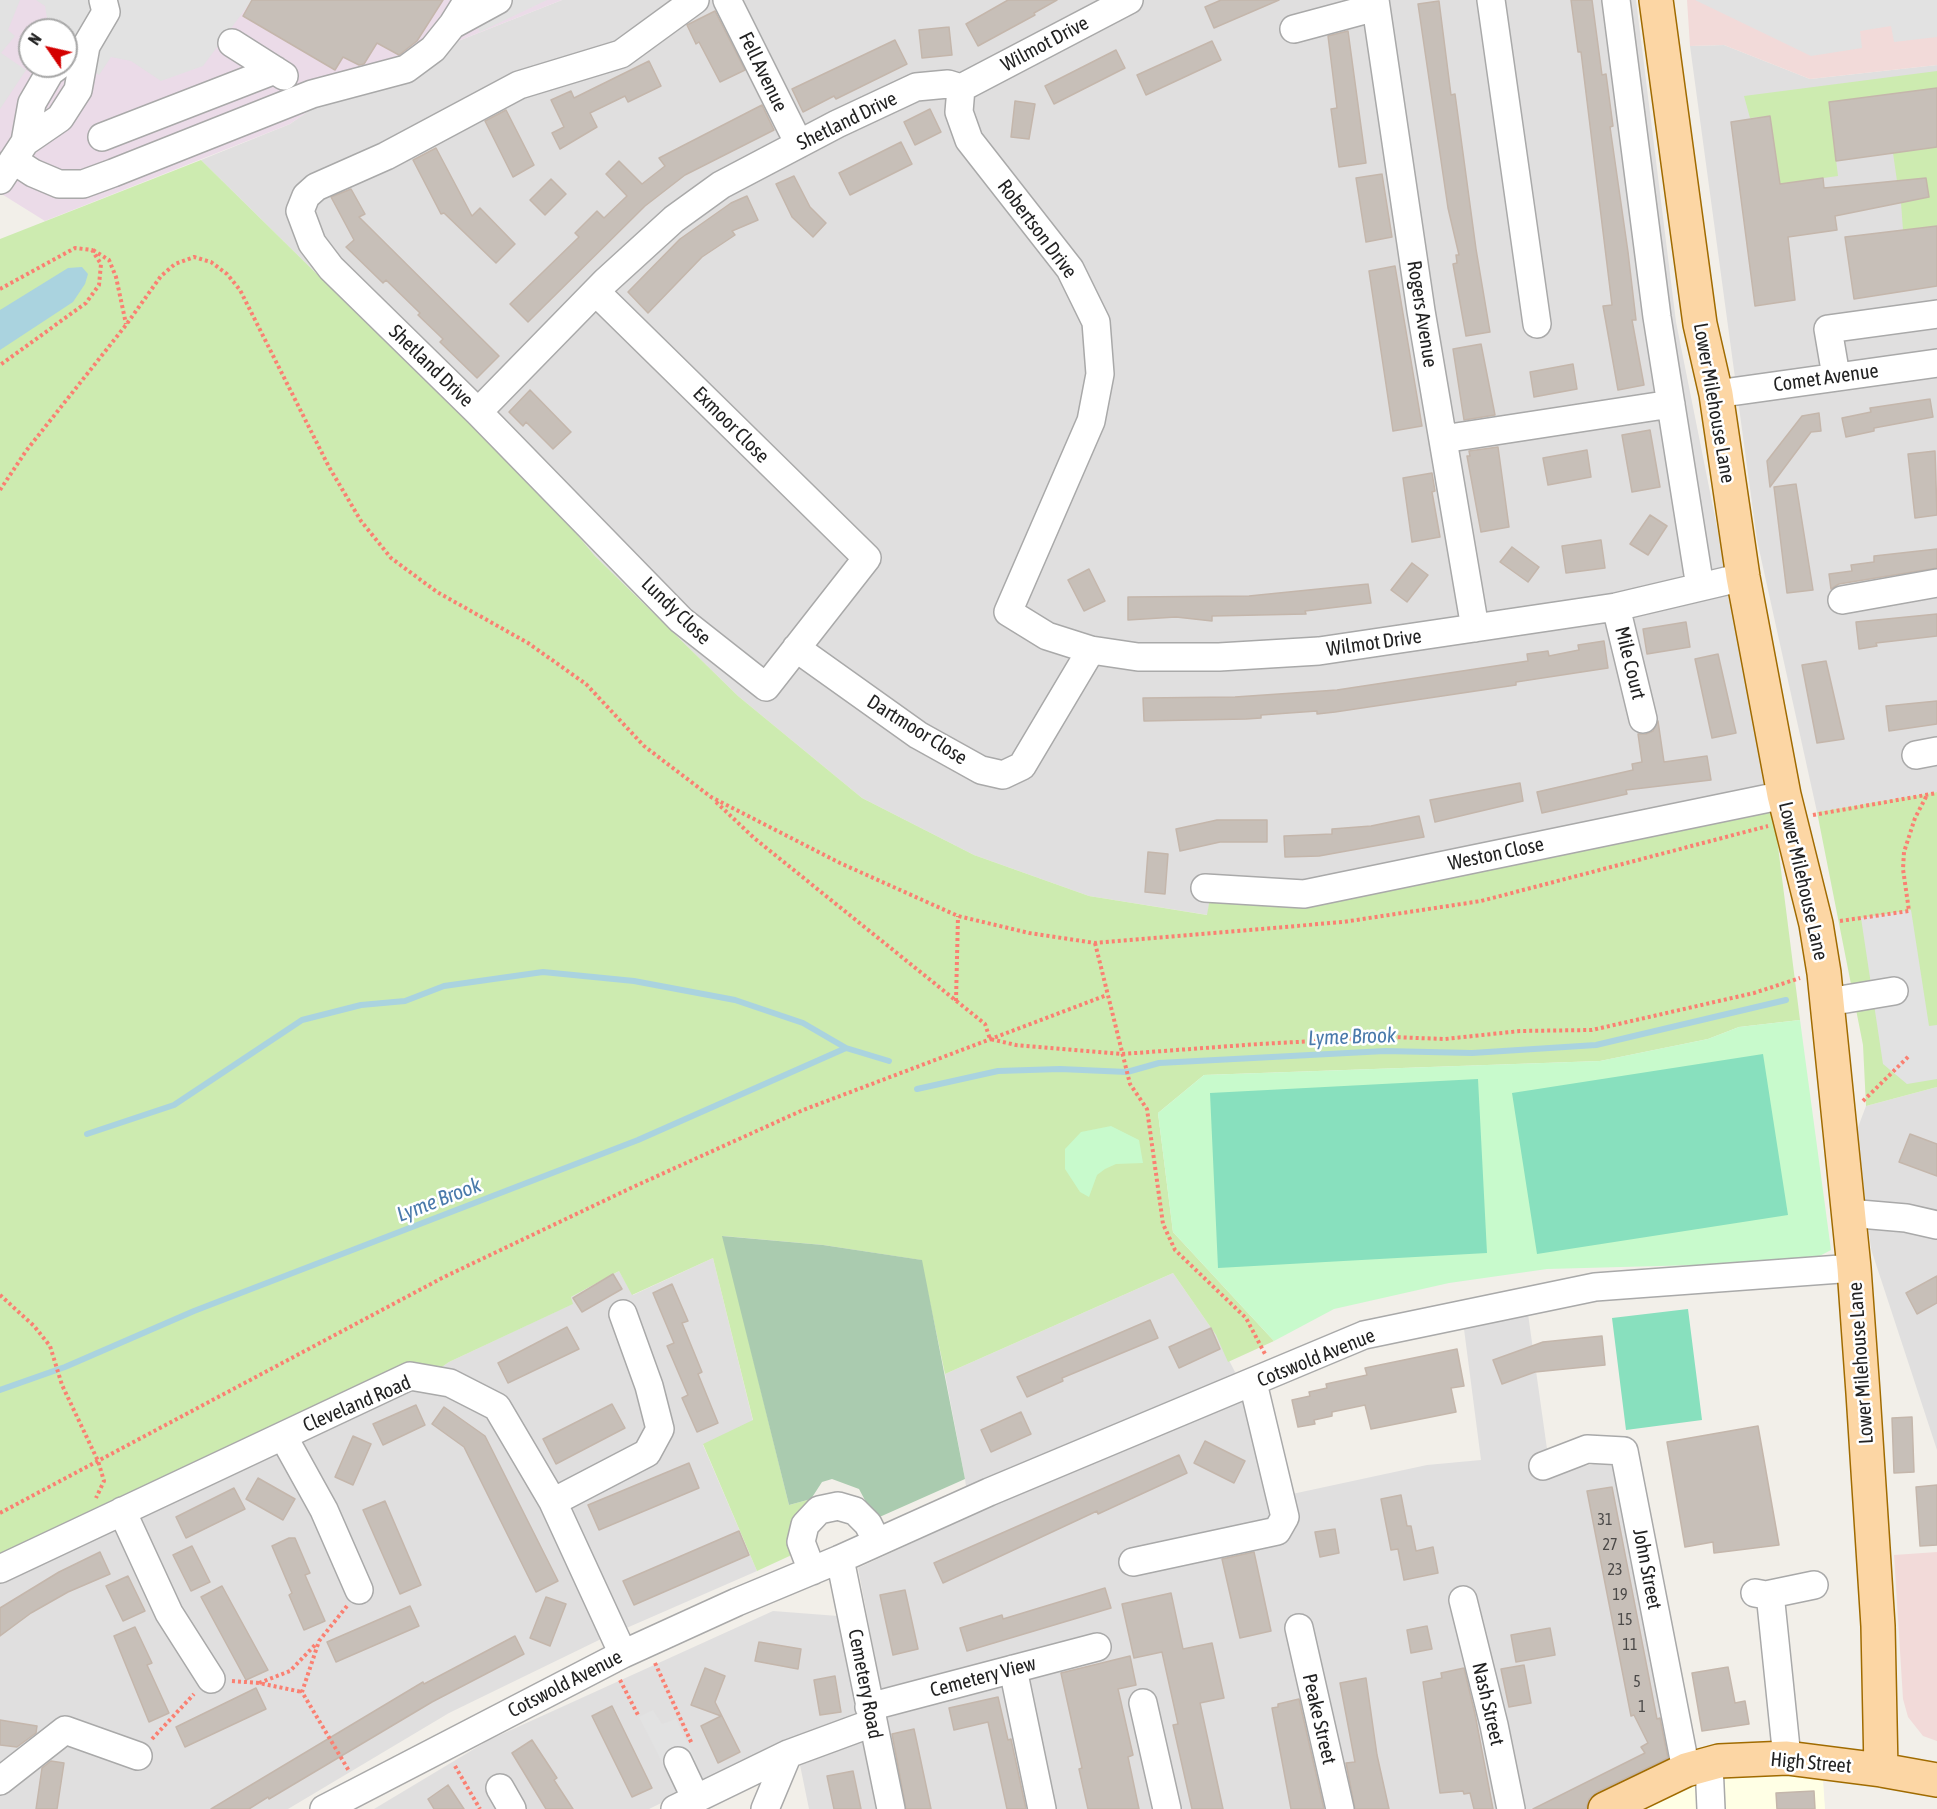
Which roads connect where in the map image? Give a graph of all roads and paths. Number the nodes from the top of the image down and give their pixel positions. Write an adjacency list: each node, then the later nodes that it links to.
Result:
1 (103, 0): 14 (street)
2 (468, 0): 11 (street)
3 (498, 0): 11 (street)
4 (695, 0): 36 (street, Shetland Drive)
5 (727, 0): 22 (street, Fell Avenue)
6 (1129, 0): 18 (street, Wilmot Drive)
7 (1491, 0): 29 (street)
8 (1616, 0): 35 (street, Lower Milehouse Lane)
9 (1656, 0): 34 (main road, Lower Milehouse Lane)
10 (1376, 4): 12 (street); 37 (street, Rogers Avenue)
11 (453, 24): 19 (street)
12 (1294, 28)
13 (232, 43): 15 (street)
14 (78, 50)
15 (275, 70): 19 (street); 20 (street)
16 (47, 78): 24 (street)
17 (77, 78): 24 (street)
18 (961, 88): 22 (street, Shetland Drive); 45 (street, Robertson Drive)
19 (312, 94): 23 (street)
20 (134, 124): 21 (street); 23 (street)
21 (102, 137)
22 (799, 144): 27 (street, Shetland Drive)
23 (148, 158): 24 (street)
24 (13, 161)
25 (92, 250): 26 (path); 30 (path); 32 (path)
26 (0, 289)
27 (596, 292): 36 (street, Shetland Drive); 39 (street, Exmoor Close)
28 (1937, 314): 33 (street)
29 (1537, 324)
30 (126, 326): 38 (path); 52 (path)
31 (1937, 363): 33 (street, Comet Avenue)
32 (0, 365)
33 (1836, 376): 34 (street, Comet Avenue)
34 (1716, 394): 40 (main road, Lower Milehouse Lane)
35 (1671, 404): 37 (street); 42 (street, Lower Milehouse Lane)
36 (478, 412): 47 (street, Lundy Close)
37 (1443, 439): 46 (street, Rogers Avenue)
38 (0, 490)
39 (867, 558): 47 (street, Lundy Close)
40 (1743, 577): 42 (street, Wilmot Drive); 53 (main road, Lower Milehouse Lane)
41 (1937, 583): 43 (street)
42 (1700, 587): 44 (street, Wilmot Drive)
43 (1842, 600)
44 (1616, 607): 46 (street, Wilmot Drive); 49 (street, Mile Court)
45 (1008, 612): 48 (street, Wilmot Drive)
46 (1475, 628): 48 (street, Wilmot Drive)
47 (796, 648): 48 (street, Dartmoor Close)
48 (1091, 650)
49 (1644, 719)
50 (1937, 793): 51 (path)
51 (1927, 795): 53 (path); 56 (path)
52 (711, 797): 55 (path); 61 (path)
53 (1787, 808): 54 (street, Weston Close); 56 (main road, Lower Milehouse Lane); 57 (path)
54 (1205, 888)
55 (958, 916): 57 (path); 61 (path)
56 (1816, 924): 58 (main road, Lower Milehouse Lane)
57 (1095, 943): 60 (path)
58 (1826, 987): 59 (street); 63 (path); 65 (main road, Lower Milehouse Lane)
59 (1894, 991)
60 (1107, 996): 62 (path); 63 (path)
61 (956, 1001): 62 (path)
62 (990, 1039): 63 (path); 73 (path)
63 (1122, 1054): 71 (path)
64 (1910, 1055): 65 (path)
65 (1836, 1108): 66 (main road, Lower Milehouse Lane)
66 (1848, 1213): 67 (street); 68 (main road, Lower Milehouse Lane)
67 (1933, 1226)
68 (1854, 1268): 71 (street, Cotswold Avenue); 104 (main road, Lower Milehouse Lane)
69 (0, 1295): 73 (path)
70 (623, 1314): 75 (street)
71 (1264, 1378): 79 (street, Cotswold Avenue); 81 (street)
72 (283, 1436): 75 (street, Cleveland Road); 76 (street, Cleveland Road); 85 (street)
73 (98, 1461): 77 (path); 78 (path)
74 (1543, 1466): 103 (street, John Street)
75 (553, 1502): 90 (street, Cleveland Road)
76 (122, 1511): 78 (street, Cleveland Road); 92 (street)
77 (0, 1513)
78 (95, 1524): 82 (street, Cleveland Road)
79 (877, 1542): 80 (street, Cotswold Avenue); 83 (street)
80 (840, 1559): 83 (street, Cotswold Avenue); 96 (street, Cemetery Road)
81 (1133, 1562)
82 (0, 1569)
83 (812, 1571): 90 (street, Cotswold Avenue)
84 (1814, 1585): 102 (street)
85 (359, 1590): 88 (path)
86 (1463, 1600): 116 (street, Nash Street)
87 (1299, 1628): 115 (street, Peake Street)
88 (319, 1641): 93 (path); 94 (path)
89 (1097, 1647): 91 (street, Cemetery View)
90 (626, 1653): 97 (path); 98 (street, Cotswold Avenue); 101 (path)
91 (1013, 1669): 96 (street, Cemetery View); 113 (street)
92 (211, 1679): 93 (path); 100 (path)
93 (259, 1683): 94 (path)
94 (302, 1692): 107 (path)
95 (1143, 1703): 114 (street)
96 (871, 1715): 99 (street, Cemetery View); 112 (street, Cemetery Road)
97 (639, 1717)
98 (444, 1747): 107 (street, Cotswold Avenue); 111 (path)
99 (788, 1754): 108 (street, Cemetery View); 109 (street)
100 (138, 1756): 106 (street)
101 (687, 1757): 108 (street)
102 (1786, 1758): 103 (main road, High Street); 104 (main road, High Street)
103 (1697, 1767): 117 (main road, High Street); 118 (street)
104 (1881, 1770): 105 (main road, High Street)
105 (1937, 1780)
106 (0, 1781)
107 (360, 1790): 110 (street, Cotswold Avenue)
108 (685, 1804)
109 (764, 1808)
110 (324, 1809)
111 (480, 1809)
112 (891, 1809)
113 (1042, 1809)
114 (1167, 1809)
115 (1340, 1809)
116 (1511, 1809)
117 (1605, 1809)
118 (1711, 1809)

